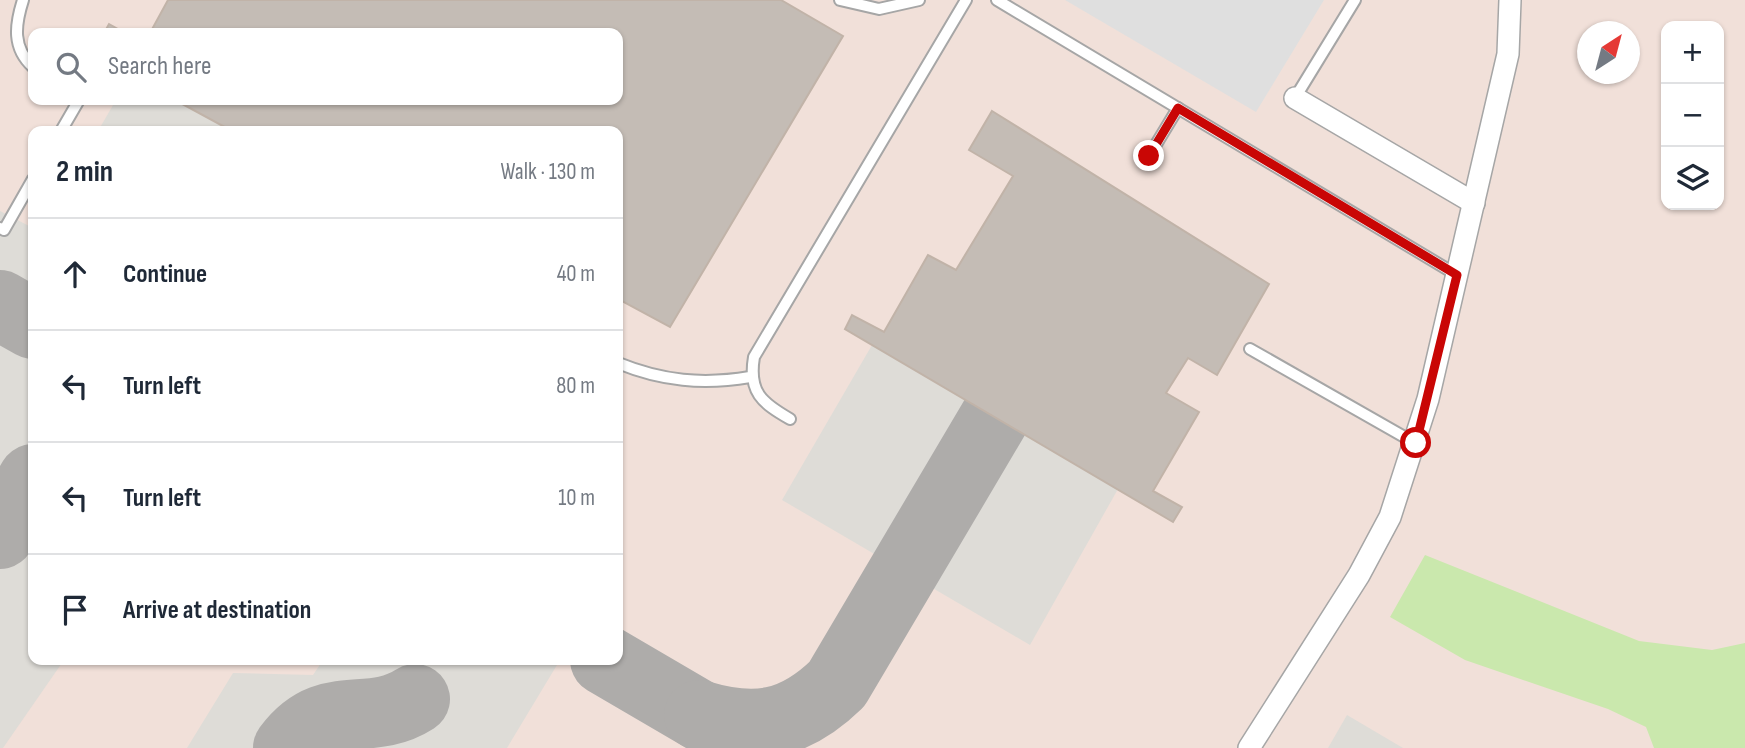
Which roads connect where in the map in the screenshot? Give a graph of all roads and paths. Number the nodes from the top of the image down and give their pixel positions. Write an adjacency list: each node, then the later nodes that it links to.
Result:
1 (23, 0): 8 (lane)
2 (839, 0): 3 (lane)
3 (919, 0)
4 (966, 0): 20 (lane)
5 (997, 0): 11 (lane)
6 (1355, 0): 9 (lane)
7 (1510, 0): 15 (street)
8 (28, 59)
9 (1295, 98): 15 (street)
10 (76, 105): 12 (lane)
11 (1178, 108): 13 (lane); 17 (lane)
12 (64, 126)
13 (1149, 156)
14 (28, 188): 16 (lane)
15 (1474, 203): 17 (street)
16 (0, 228)
17 (1457, 275): 22 (street)
18 (1250, 349): 22 (lane)
19 (623, 365): 20 (lane)
20 (750, 377): 21 (lane)
21 (790, 419)
22 (1416, 443): 23 (street)
23 (1249, 748)

